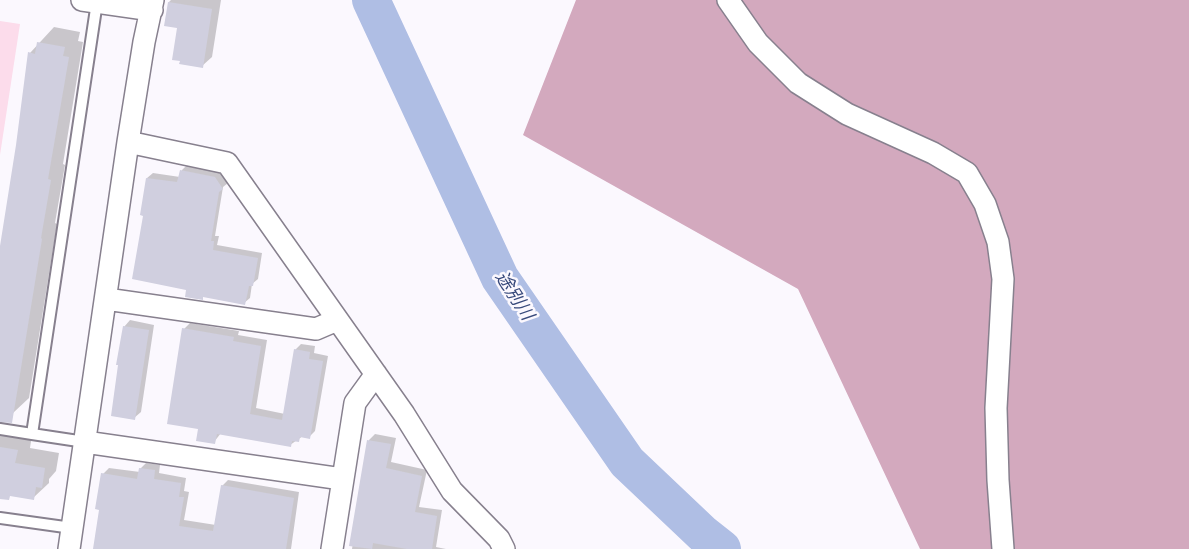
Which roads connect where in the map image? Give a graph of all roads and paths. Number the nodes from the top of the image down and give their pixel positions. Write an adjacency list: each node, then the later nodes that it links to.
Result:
1 (728, 0): 16 (street)
2 (90, 1): 3 (street); 9 (lane)
3 (152, 5): 4 (street)
4 (128, 142): 5 (street); 6 (street)
5 (106, 299): 6 (street); 10 (street)
6 (338, 320): 7 (street)
7 (376, 374): 11 (street); 15 (street)
8 (0, 429): 9 (lane)
9 (32, 434): 10 (lane)
10 (85, 442): 11 (street); 13 (street)
11 (342, 479): 14 (street)
12 (0, 518): 13 (lane)
13 (71, 539)
14 (332, 549)
15 (504, 549)
16 (1003, 549)

